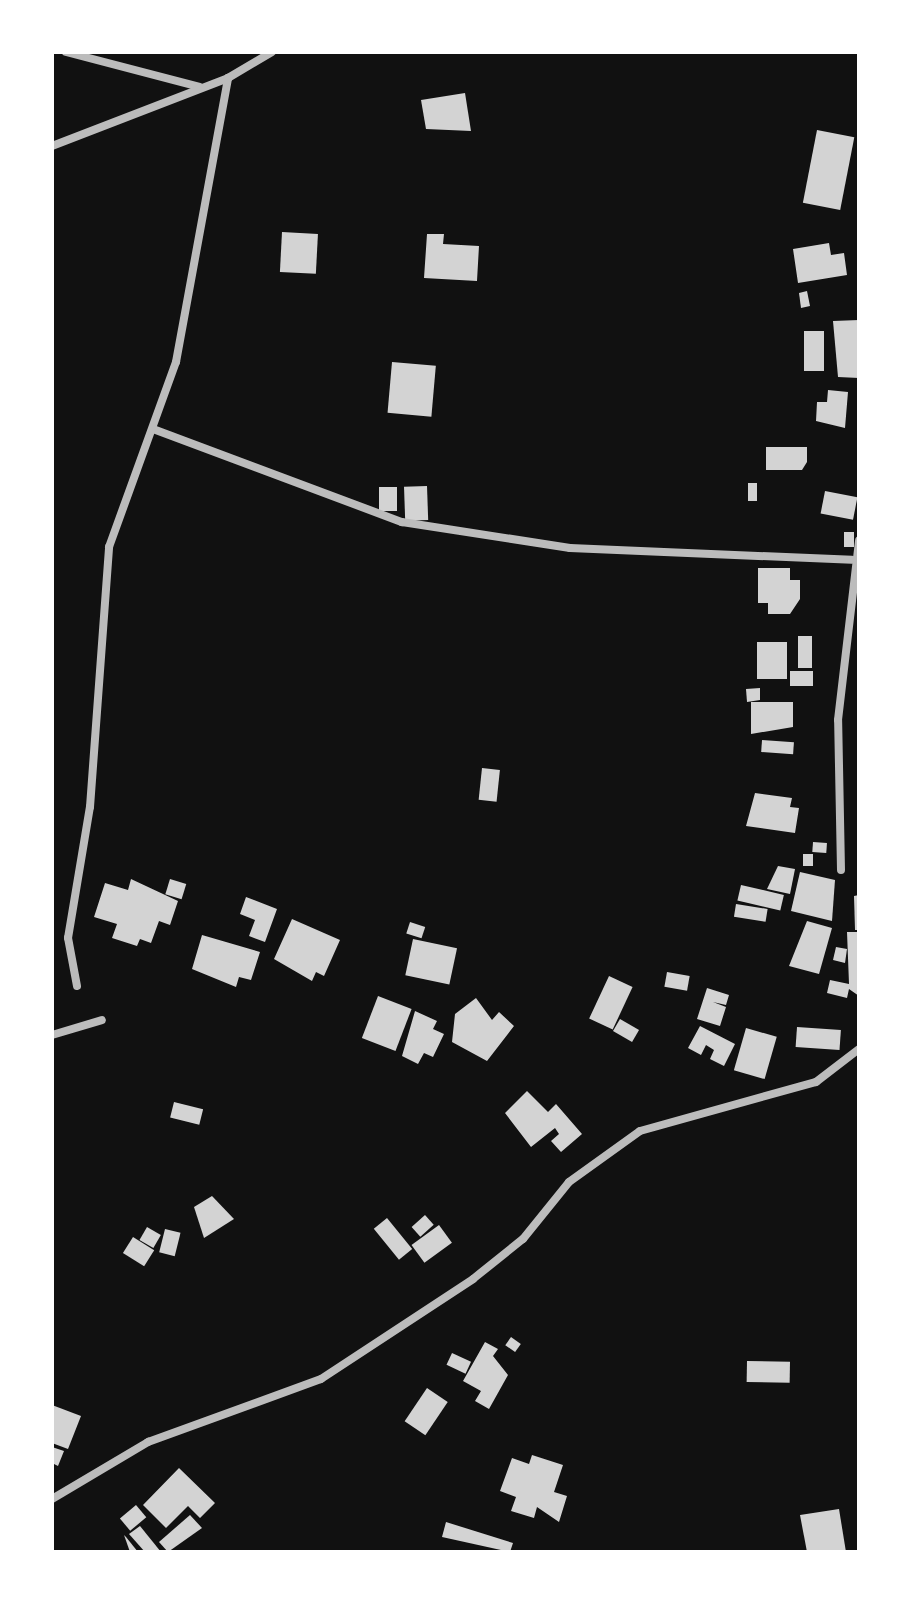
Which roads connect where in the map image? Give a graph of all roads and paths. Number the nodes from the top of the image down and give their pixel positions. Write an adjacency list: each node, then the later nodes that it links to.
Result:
1 (66, 52): 4 (street)
2 (272, 52): 3 (street)
3 (228, 78): 4 (street); 6 (street)
4 (202, 87): 5 (street)
5 (52, 146)
6 (153, 429): 8 (street); 10 (street)
7 (859, 540): 8 (street)
8 (852, 560): 9 (street)
9 (841, 870)
10 (77, 986)
11 (102, 1020): 12 (street)
12 (52, 1035)
13 (859, 1049): 14 (street)
14 (52, 1499)

